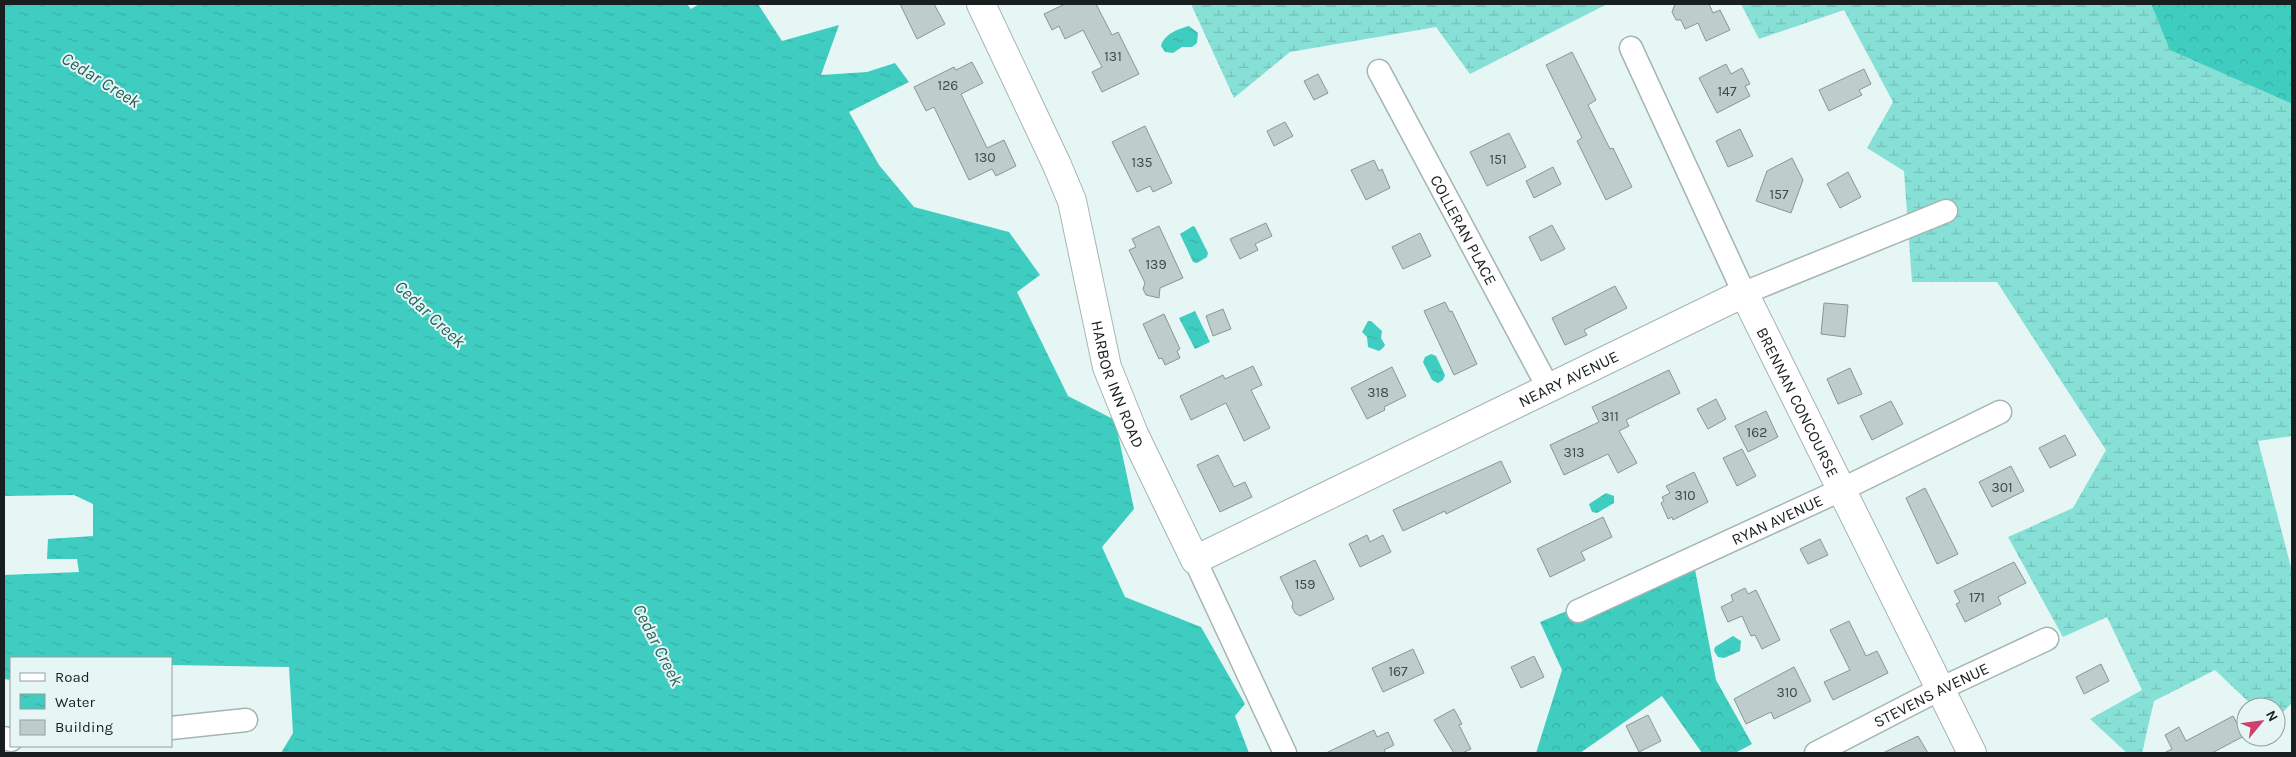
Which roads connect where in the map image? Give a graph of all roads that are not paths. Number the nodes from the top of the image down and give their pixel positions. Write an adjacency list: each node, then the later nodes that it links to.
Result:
1 (981, 4): 9 (main road, HARBOR INN ROAD)
2 (1631, 48): 5 (street, BRENNAN CONCOURSE)
3 (1379, 71): 6 (street, COLLERAN PLACE)
4 (1946, 211): 5 (street, NEARY AVENUE)
5 (1744, 293): 6 (main road, NEARY AVENUE); 8 (main road, BRENNAN CONCOURSE)
6 (1549, 389): 9 (main road, NEARY AVENUE)
7 (2000, 412): 8 (street, RYAN AVENUE)
8 (1843, 489): 10 (street, RYAN AVENUE); 12 (main road, BRENNAN CONCOURSE)
9 (1195, 560): 15 (street, HARBOR INN ROAD)
10 (1578, 611)
11 (2047, 639): 12 (street, STEVENS AVENUE)
12 (1940, 688): 16 (street, STEVENS AVENUE); 17 (main road, BRENNAN CONCOURSE)
13 (246, 720): 14 (street)
14 (172, 728)
15 (1285, 753)
16 (1816, 753)
17 (1972, 753)

